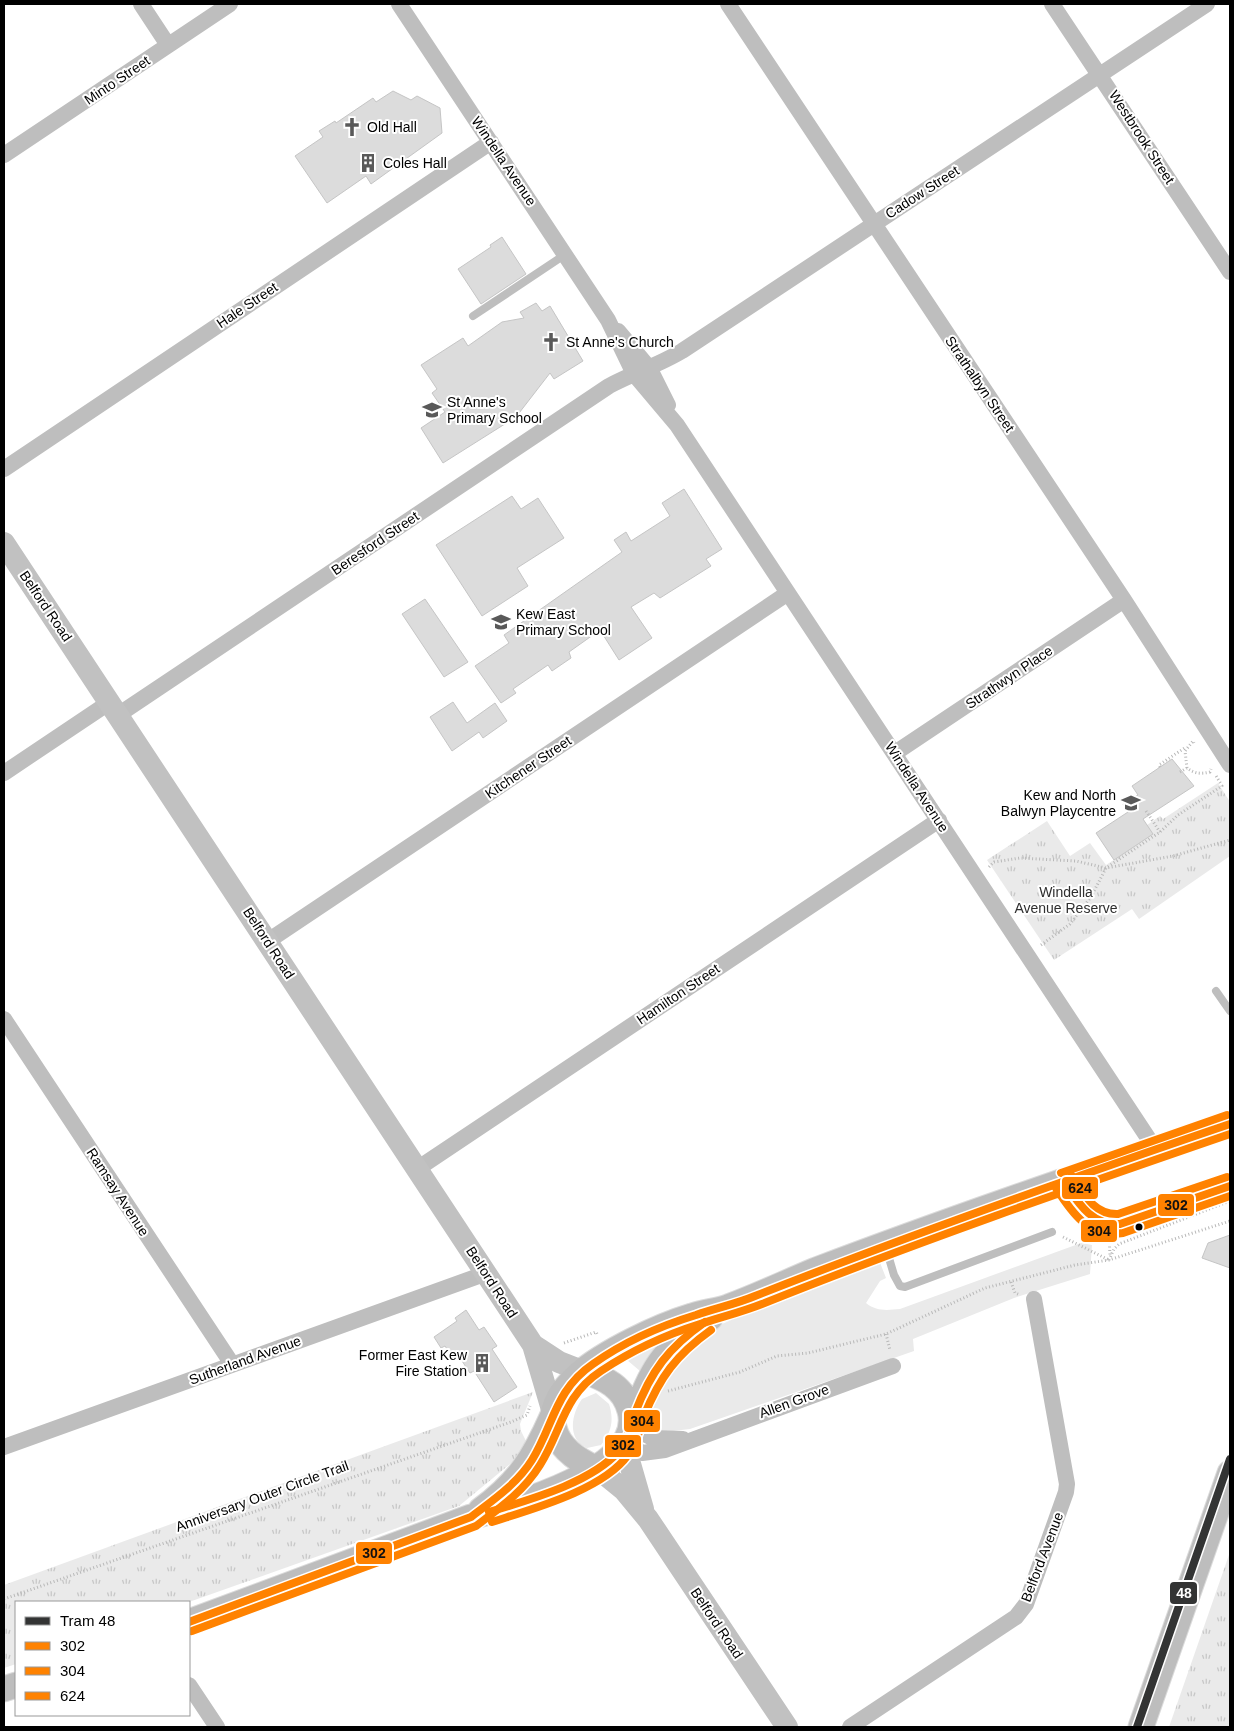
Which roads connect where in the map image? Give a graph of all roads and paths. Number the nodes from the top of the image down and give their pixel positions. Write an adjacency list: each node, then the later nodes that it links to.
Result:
1 (141, 4): 7 (street)
2 (230, 4): 7 (street, Minto Street)
3 (399, 4): 9 (street, Windella Avenue)
4 (728, 4): 11 (street, Strathalbyn Street)
5 (1052, 4): 8 (street, Westbrook Street)
6 (1207, 4): 8 (street, Cadow Street)
7 (168, 45): 10 (street, Minto Street)
8 (1099, 74): 11 (street, Cadow Street); 13 (street, Westbrook Street)
9 (491, 142): 12 (street, Windella Avenue); 16 (street, Hale Street)
10 (4, 155)
11 (873, 224): 15 (street, Cadow Street); 19 (street, Strathalbyn Street)
12 (566, 254): 14 (lane); 15 (street, Windella Avenue)
13 (1230, 272)
14 (473, 316)
15 (642, 371): 18 (street, Windella Avenue); 20 (street, Beresford Street)
16 (4, 469)
17 (4, 543): 20 (street, Belford Road)
18 (788, 593): 23 (street, Windella Avenue); 38 (street, Kitchener Street)
19 (1124, 600): 23 (street, Strathwyn Place); 25 (street, Strathalbyn Street)
20 (114, 708): 30 (street, Beresford Street); 38 (street, Belford Road)
21 (1186, 747): 22 (path); 26 (path); 27 (path)
22 (1198, 748)
23 (895, 753): 32 (street, Windella Avenue)
24 (1207, 763): 28 (path)
25 (1230, 766)
26 (1160, 767)
27 (1187, 768): 28 (path); 29 (path)
28 (1212, 770): 33 (path)
29 (1180, 772)
30 (4, 773)
31 (1146, 811): 33 (path)
32 (939, 820): 43 (street, Windella Avenue); 44 (street, Hamilton Street)
33 (1160, 832): 35 (path)
34 (1230, 840): 35 (path)
35 (1106, 868): 36 (path); 37 (path)
36 (994, 874)
37 (1036, 939)
38 (268, 941): 44 (street, Belford Road)
39 (1216, 992): 40 (lane)
40 (1230, 1011)
41 (4, 1019): 59 (street, Ramsay Avenue)
42 (1230, 1124): 43 (main road)
43 (1156, 1150): 45 (main road)
44 (417, 1169): 53 (street, Belford Road)
45 (1064, 1182): 49 (lane); 51 (main road)
46 (1230, 1186): 49 (lane)
47 (1230, 1201): 52 (path)
48 (1230, 1221): 52 (path)
49 (1108, 1226): 52 (path)
50 (1052, 1232): 51 (lane); 52 (path)
51 (886, 1246): 55 (main road)
52 (1109, 1260): 62 (path)
53 (487, 1273): 57 (street, Belford Road); 59 (street, Sutherland Avenue)
54 (1034, 1298): 76 (street, Belford Avenue)
55 (726, 1307): 58 (main road); 62 (main road)
56 (563, 1343): 58 (path)
57 (533, 1345): 61 (street, Belford Road); 64 (street, Belford Road)
58 (613, 1352): 61 (main road)
59 (232, 1364): 66 (street, Sutherland Avenue)
60 (893, 1366): 65 (street, Allen Grove)
61 (583, 1371): 64 (main road); 65 (main road)
62 (648, 1382): 65 (main road)
63 (527, 1415): 71 (path, Anniversary Outer Circle Trail)
64 (553, 1415): 67 (main road); 69 (main road)
65 (628, 1434): 67 (main road); 70 (street, Belford Road)
66 (4, 1447)
67 (597, 1469): 69 (main road); 70 (street, Belford Road)
68 (1230, 1473): 77 (main road)
69 (471, 1517): 72 (main road)
70 (648, 1518): 75 (street, Belford Road)
71 (4, 1599)
72 (190, 1622)
73 (190, 1686): 74 (street)
74 (217, 1727)
75 (787, 1727)
76 (850, 1727)
77 (1141, 1727)

